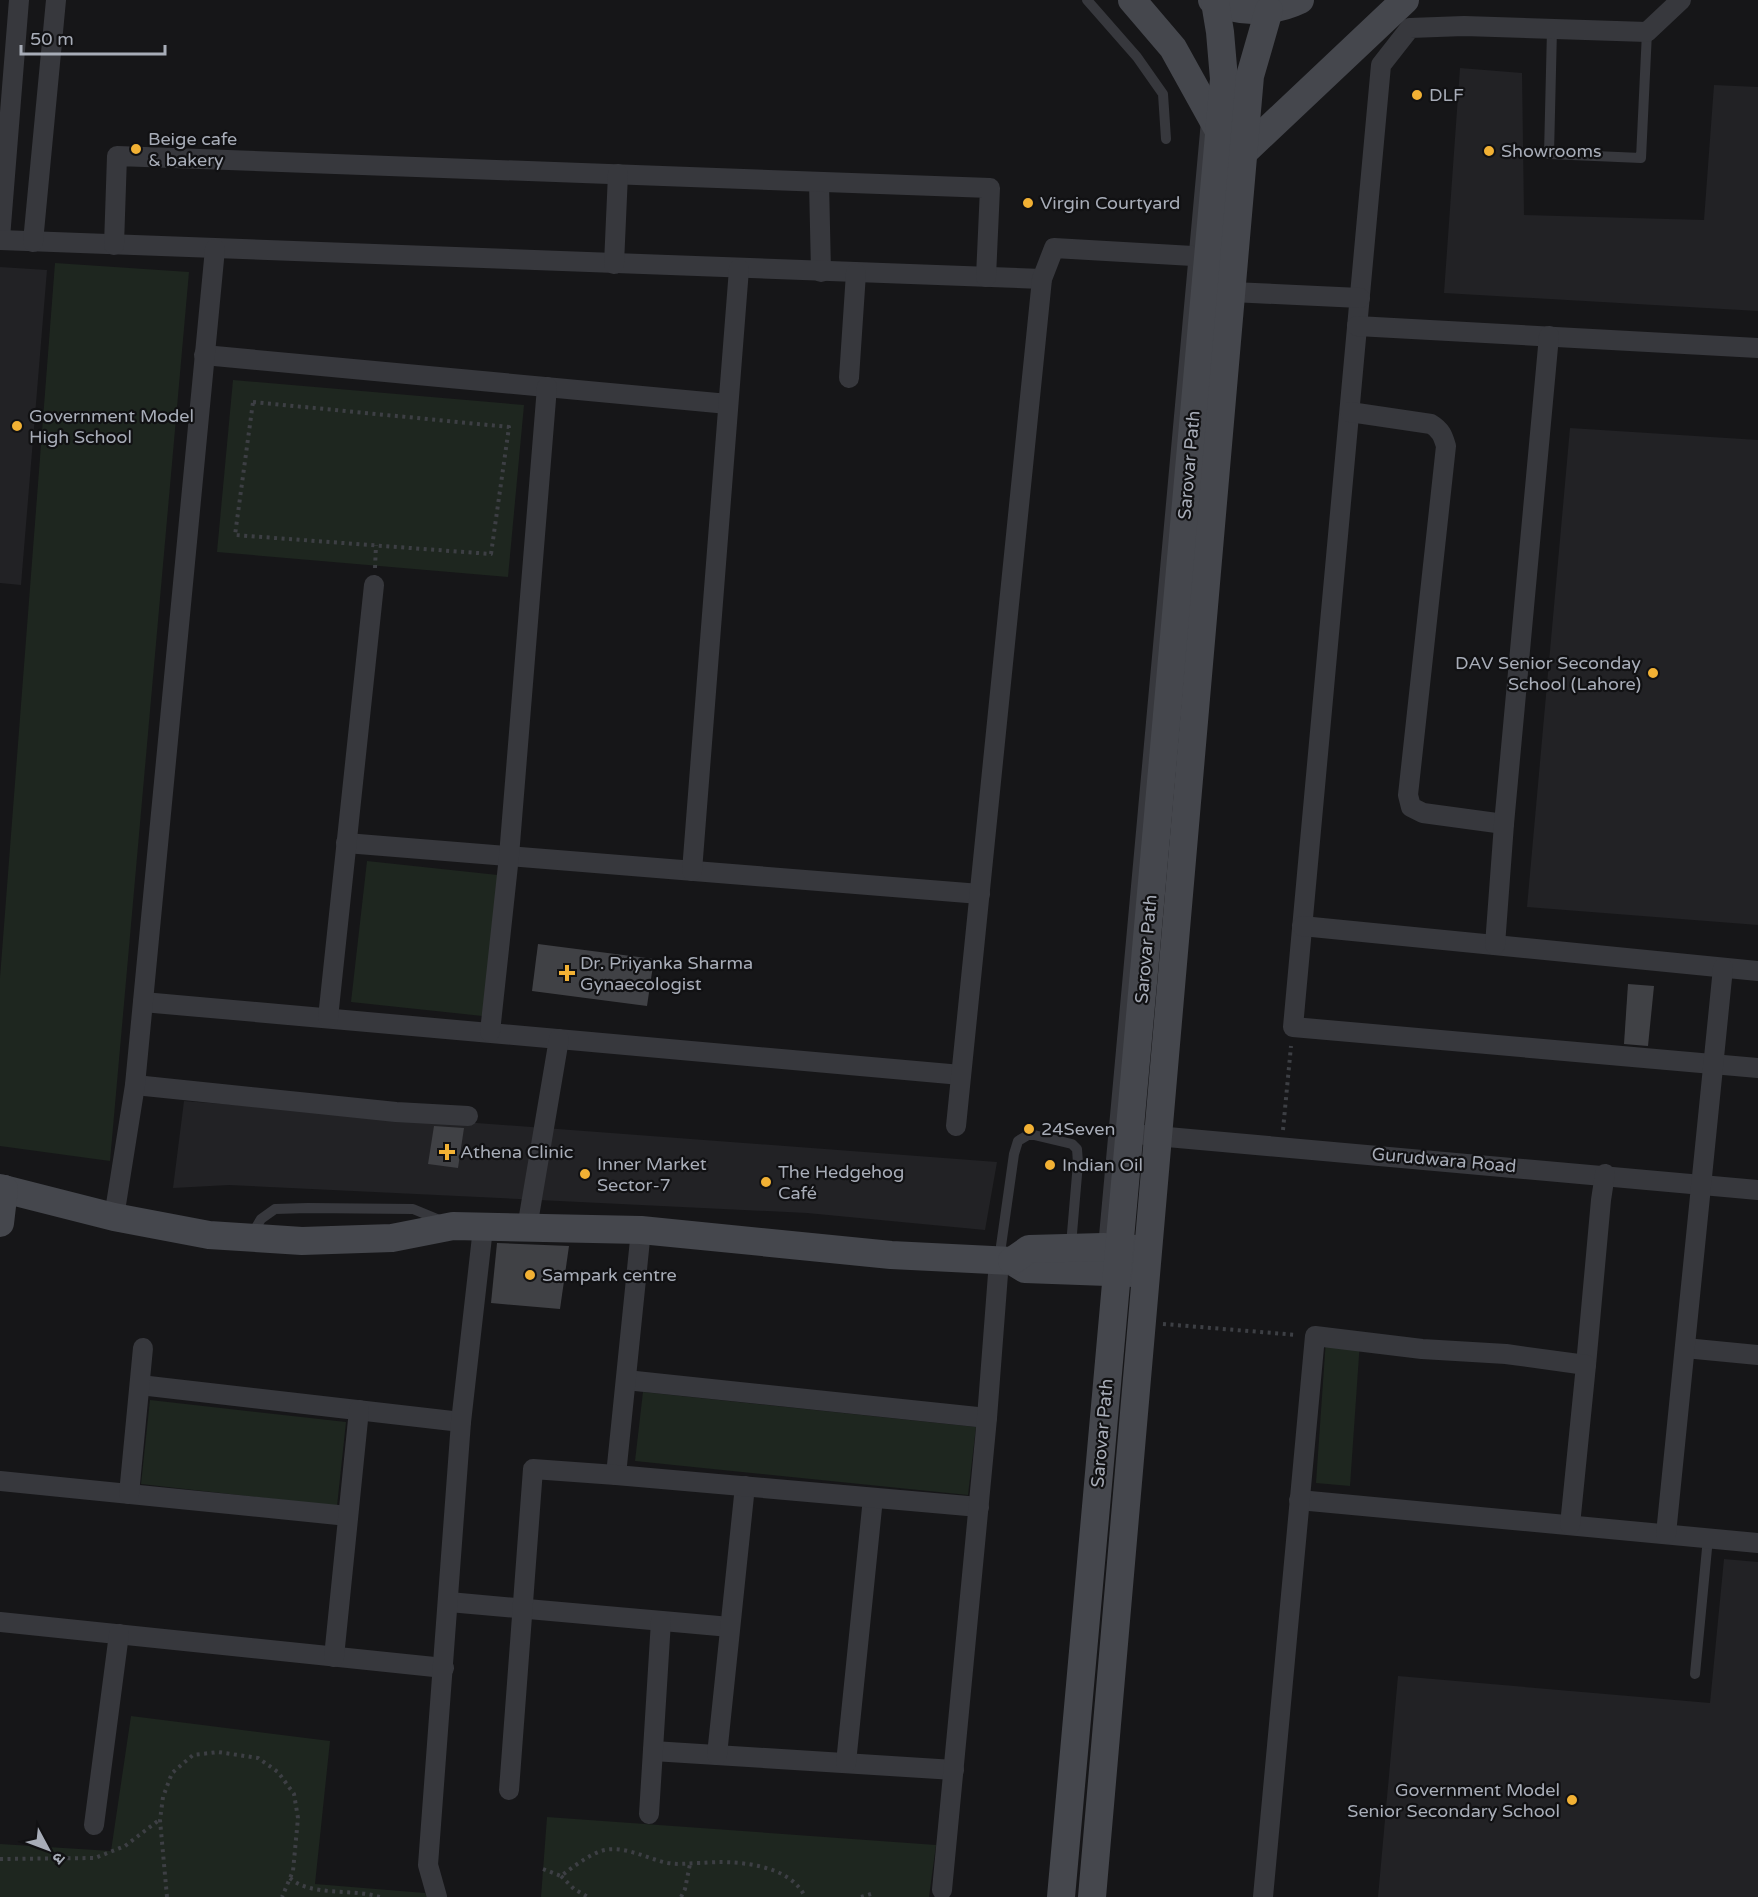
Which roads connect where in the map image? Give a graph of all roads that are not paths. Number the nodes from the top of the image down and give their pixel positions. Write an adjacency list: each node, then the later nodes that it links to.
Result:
1 (18, 0): 18 (street)
2 (56, 0): 19 (street)
3 (1087, 0): 13 (lane)
4 (1132, 0): 12 (main road)
5 (1300, 0): 9 (main road)
6 (1404, 0): 14 (main road)
7 (1682, 0): 11 (street)
8 (1213, 1): 9 (main road); 12 (main road, Sarovar Path)
9 (1269, 10): 14 (main road, Sarovar Path)
10 (1552, 29): 11 (street); 11 (lane); 30 (street)
11 (1647, 32)
12 (1213, 120): 17 (main road, Sarovar Path)
13 (1166, 139)
14 (1244, 152): 29 (main road, Sarovar Path)
15 (618, 174): 16 (street); 20 (street); 23 (street)
16 (819, 182): 25 (street); 27 (street)
17 (1203, 230): 22 (lane); 59 (main road, Sarovar Path)
18 (0, 239): 19 (street)
19 (33, 242): 20 (street)
20 (114, 245): 21 (street)
21 (214, 249): 23 (street); 34 (street)
22 (1193, 256): 28 (street); 71 (lane)
23 (615, 264): 24 (street)
24 (739, 269): 25 (street); 37 (street)
25 (822, 272): 26 (street)
26 (856, 273): 27 (street); 35 (street)
27 (986, 277): 28 (street)
28 (1042, 279): 44 (street)
29 (1232, 292): 30 (street); 60 (main road, Sarovar Path)
30 (1360, 298): 31 (street)
31 (1357, 326): 32 (street); 38 (street)
32 (1550, 336): 33 (street); 40 (street)
33 (1758, 348)
34 (204, 355): 36 (street); 49 (street)
35 (849, 378)
36 (547, 387): 37 (street); 42 (street)
37 (728, 404): 43 (street)
38 (1350, 412): 40 (street); 45 (street)
39 (374, 585): 41 (street)
40 (1504, 824): 46 (street)
41 (346, 843): 42 (street); 50 (street)
42 (509, 856): 43 (street); 51 (street)
43 (692, 871): 44 (street)
44 (980, 894): 55 (street)
45 (1302, 926): 46 (street); 53 (street)
46 (1495, 945): 47 (street)
47 (1723, 968): 48 (street); 53 (street)
48 (1758, 971)
49 (143, 1002): 50 (street); 56 (street)
50 (328, 1018): 51 (street)
51 (490, 1032): 52 (street)
52 (559, 1039): 55 (street); 68 (street)
53 (1714, 1063): 54 (street); 62 (street)
54 (1758, 1068)
55 (962, 1075): 58 (street)
56 (135, 1085): 57 (street); 65 (street)
57 (468, 1116)
58 (956, 1126)
59 (1129, 1133): 60 (street, Gurudwara Road); 71 (main road, Sarovar Path)
60 (1158, 1136): 61 (street, Gurudwara Road); 73 (main road, Sarovar Path)
61 (1605, 1174): 62 (street, Gurudwara Road); 77 (street)
62 (1702, 1185): 64 (street, Gurudwara Road); 75 (street)
63 (2, 1189): 65 (main road); 66 (main road)
64 (1758, 1190)
65 (114, 1217): 67 (main road)
66 (0, 1223)
67 (483, 1228): 68 (main road); 82 (street)
68 (527, 1228): 69 (main road)
69 (641, 1230): 72 (main road); 78 (street)
70 (1071, 1248): 71 (main road); 72 (main road); 72 (lane)
71 (1113, 1255): 72 (main road); 73 (main road); 113 (main road, Sarovar Path)
72 (1006, 1261): 81 (street)
73 (1147, 1262): 114 (main road, Sarovar Path)
74 (143, 1348): 79 (street)
75 (1685, 1348): 76 (street); 92 (street)
76 (1758, 1355)
77 (1586, 1365): 88 (street); 91 (street)
78 (626, 1380): 81 (street); 83 (street)
79 (140, 1385): 80 (street); 86 (street)
80 (359, 1410): 82 (street); 90 (street)
81 (987, 1418): 89 (street)
82 (461, 1422): 95 (street)
83 (616, 1475): 85 (street); 96 (street)
84 (0, 1481): 86 (street)
85 (745, 1486): 87 (street); 99 (street)
86 (129, 1494): 90 (street)
87 (873, 1498): 89 (street); 106 (street)
88 (1299, 1500): 91 (street); 115 (street)
89 (979, 1507): 107 (street)
90 (348, 1516): 101 (street)
91 (1570, 1525): 92 (street)
92 (1666, 1534): 93 (street)
93 (1708, 1538): 94 (street); 103 (lane)
94 (1758, 1543)
95 (449, 1602): 96 (street); 102 (street)
96 (523, 1609): 97 (street); 108 (street)
97 (661, 1621): 99 (street); 104 (street)
98 (0, 1622): 100 (street)
99 (730, 1627): 105 (street)
100 (119, 1634): 101 (street); 110 (street)
101 (334, 1657): 102 (street)
102 (444, 1668): 112 (street)
103 (1695, 1674)
104 (653, 1751): 105 (street); 109 (street)
105 (717, 1755): 106 (street)
106 (846, 1763): 107 (street)
107 (954, 1770): 111 (street)
108 (509, 1790)
109 (649, 1814)
110 (94, 1825)
111 (942, 1890)
112 (437, 1897)
113 (1060, 1897)
114 (1092, 1897)
115 (1263, 1897)

